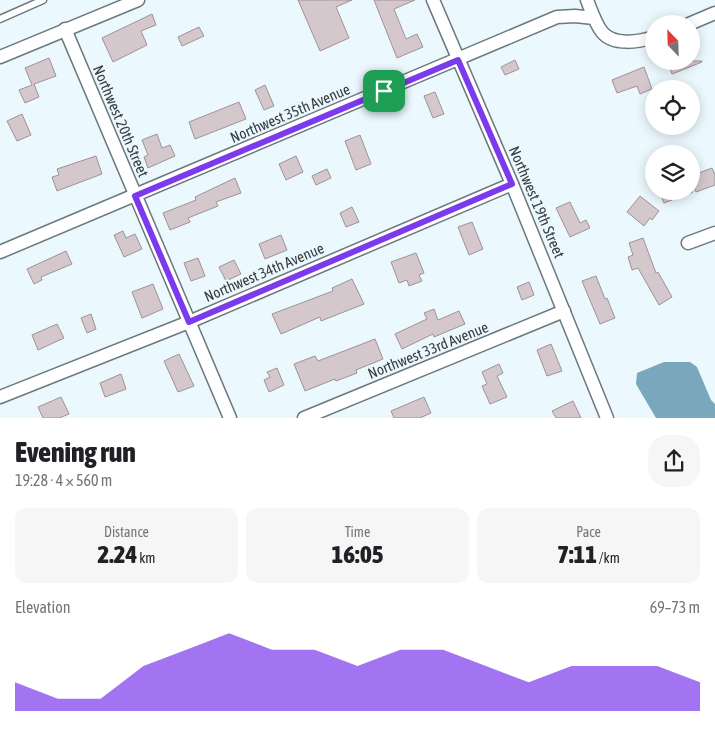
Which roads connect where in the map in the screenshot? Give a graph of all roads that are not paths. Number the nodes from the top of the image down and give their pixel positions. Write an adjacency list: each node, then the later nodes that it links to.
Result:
1 (42, 0): 7 (lane)
2 (138, 0): 9 (street)
3 (433, 0): 12 (street, Northwest 19th Street)
4 (587, 0): 6 (street)
5 (715, 14): 8 (street)
6 (594, 18): 10 (street); 12 (street, Northwest 35th Avenue)
7 (0, 19)
8 (700, 20)
9 (66, 29): 11 (street); 14 (street, Northwest 20th Street)
10 (645, 40)
11 (0, 57)
12 (458, 60): 13 (street, Northwest 19th Street); 14 (street, Northwest 35th Avenue)
13 (512, 184): 18 (street, Northwest 19th Street); 19 (street, Northwest 34th Avenue)
14 (135, 196): 17 (street, Northwest 35th Avenue); 19 (street, Northwest 20th Street)
15 (715, 233): 16 (street)
16 (688, 243)
17 (0, 252)
18 (564, 311): 22 (street, Northwest 33rd Avenue); 23 (street, Northwest 19th Street)
19 (189, 322): 20 (street, Northwest 34th Avenue); 21 (street, Northwest 20th Street)
20 (0, 397)
21 (230, 418)
22 (304, 418)
23 (607, 418)

